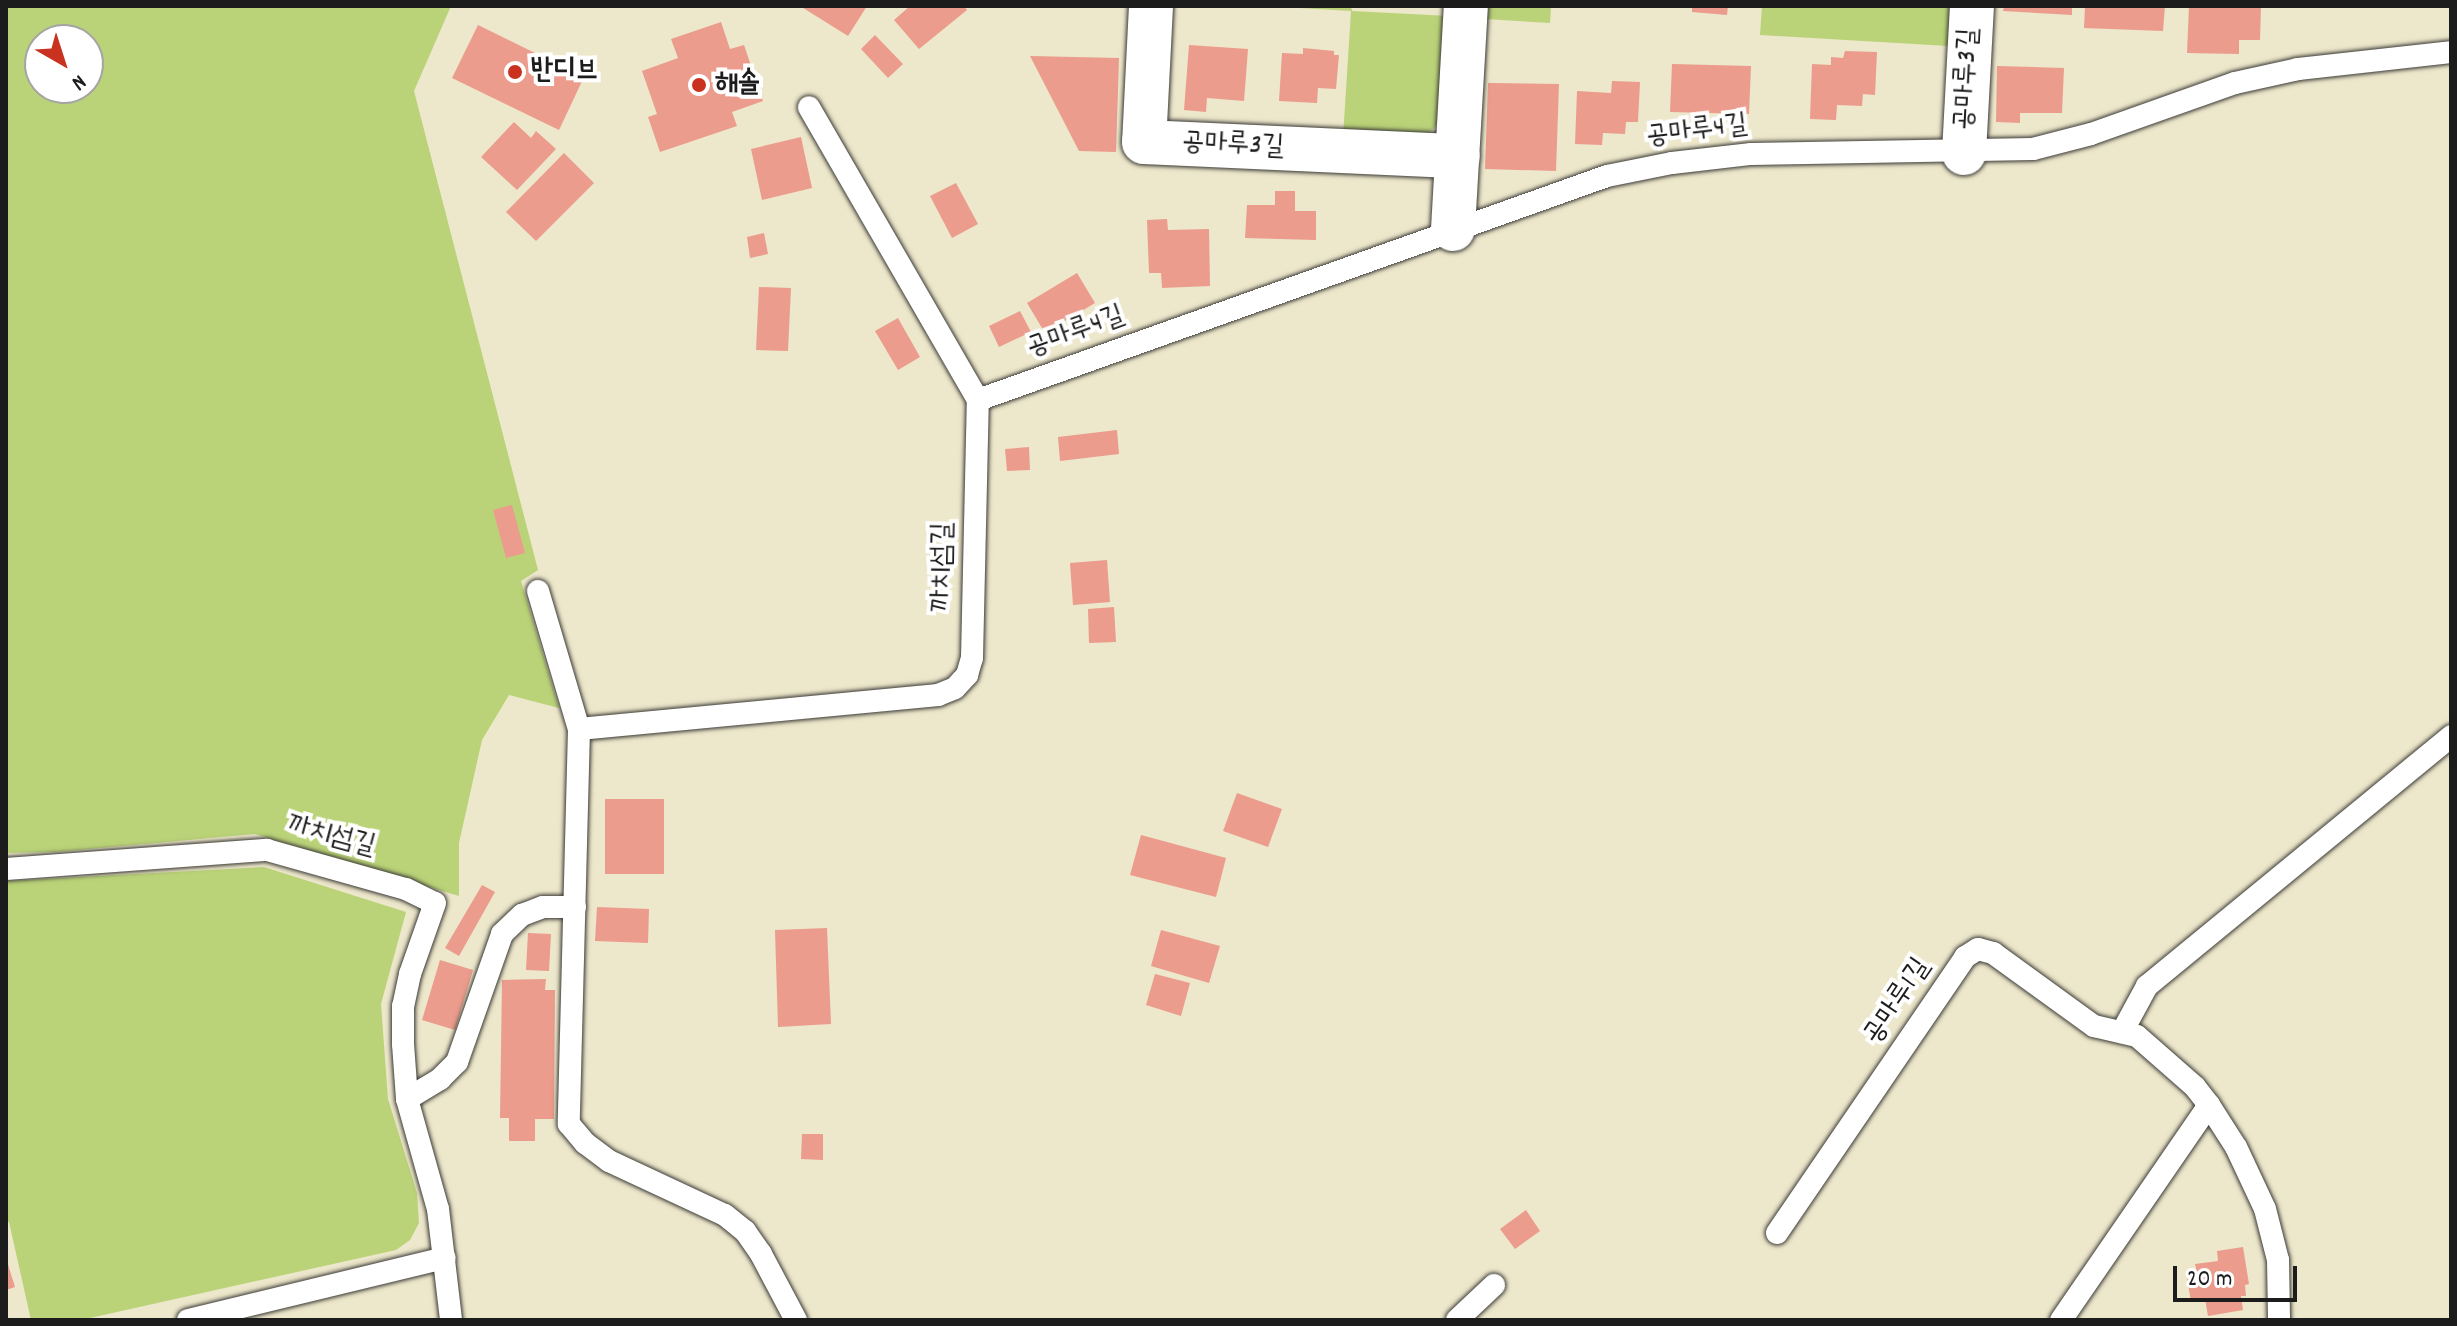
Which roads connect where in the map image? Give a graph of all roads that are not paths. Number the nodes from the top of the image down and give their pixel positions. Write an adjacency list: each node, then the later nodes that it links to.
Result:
1 (1151, 6): 7 (street, 공마루3길)
2 (1466, 6): 7 (street)
3 (1972, 6): 6 (street, 공마루3길)
4 (2451, 52): 6 (lane, 공마루4길)
5 (809, 107): 9 (lane)
6 (1964, 153): 8 (lane, 공마루4길)
7 (1458, 156): 8 (street)
8 (1453, 229): 9 (lane, 공마루4길)
9 (978, 400): 11 (lane, 까치섬길)
10 (538, 591): 11 (lane)
11 (579, 729): 14 (lane)
12 (2451, 736): 15 (lane)
13 (6, 869): 16 (lane, 까치섬길)
14 (575, 907): 16 (lane); 23 (lane)
15 (2122, 1032): 17 (lane, 공마루1길); 18 (lane, 공마루1길)
16 (407, 1099): 19 (lane, 까치섬길)
17 (2209, 1105): 25 (lane); 26 (lane, 공마루1길)
18 (1777, 1233)
19 (445, 1258): 21 (lane); 22 (lane, 까치섬길)
20 (1494, 1285): 24 (lane)
21 (188, 1320)
22 (451, 1320)
23 (796, 1320)
24 (1457, 1320)
25 (2061, 1320)
26 (2279, 1320)

